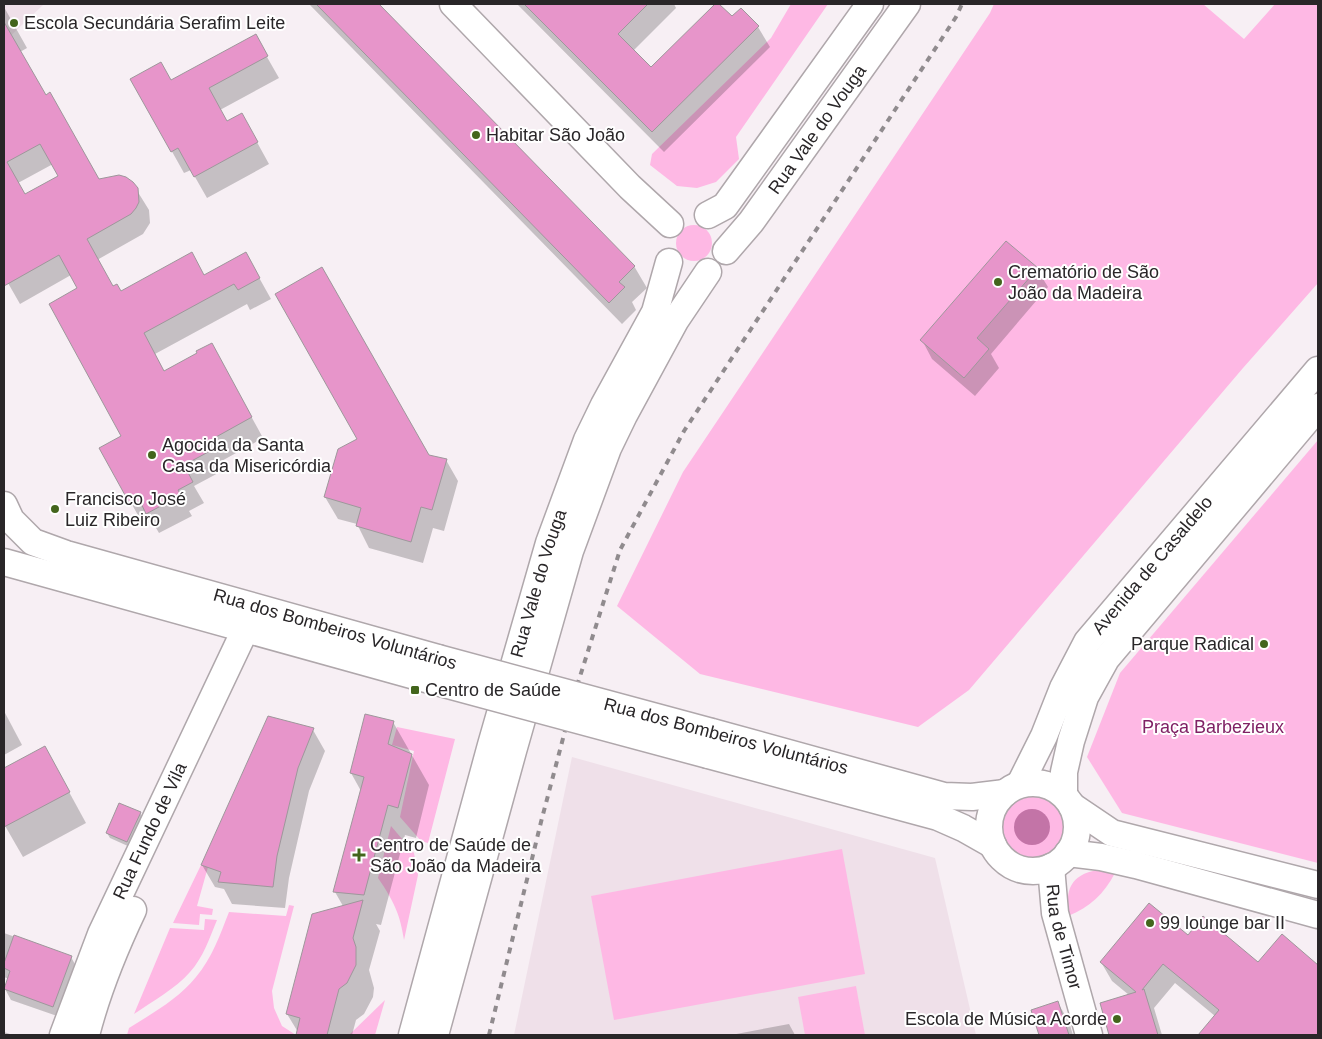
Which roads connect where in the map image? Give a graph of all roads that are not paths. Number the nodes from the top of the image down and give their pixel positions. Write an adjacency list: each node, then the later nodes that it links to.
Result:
1 (453, 4): 5 (street)
2 (870, 4): 4 (street, Rua Vale do Vouga)
3 (907, 4): 6 (street, Rua Vale do Vouga)
4 (708, 215): 5 (street); 6 (street)
5 (670, 224): 7 (street, Rua Vale do Vouga)
6 (726, 251): 8 (street, Rua Vale do Vouga)
7 (669, 262): 8 (street); 24 (street, Rua Vale do Vouga)
8 (708, 272): 25 (street, Rua Vale do Vouga)
9 (1318, 370): 16 (street, Avenida de Casaldelo)
10 (1318, 407): 17 (street, Avenida de Casaldelo)
11 (4, 505): 14 (street, Rua dos Bombeiros Voluntários)
12 (4, 562): 13 (street, Rua dos Bombeiros Voluntários)
13 (253, 632): 14 (street, Rua dos Bombeiros Voluntários); 22 (street, Rua Fundo de Vila); 23 (street, Rua Fundo de Vila)
14 (436, 669): 15 (street, Rua dos Bombeiros Voluntários, bridge)
15 (710, 743): 16 (street, Rua dos Bombeiros Voluntários); 18 (street, Rua dos Bombeiros Voluntários)
16 (1012, 789): 17 (street, Rua dos Bombeiros Voluntários); 18 (street)
17 (1068, 800): 19 (street); 20 (street, Rua dos Bombeiros Voluntários)
18 (993, 845): 19 (street, Rua dos Bombeiros Voluntários)
19 (1060, 860): 21 (street, Rua dos Bombeiros Voluntários); 26 (street, Rua de Timor)
20 (1318, 885)
21 (1318, 915)
22 (63, 1035)
23 (86, 1035)
24 (412, 1035)
25 (435, 1035)
26 (1089, 1035)

